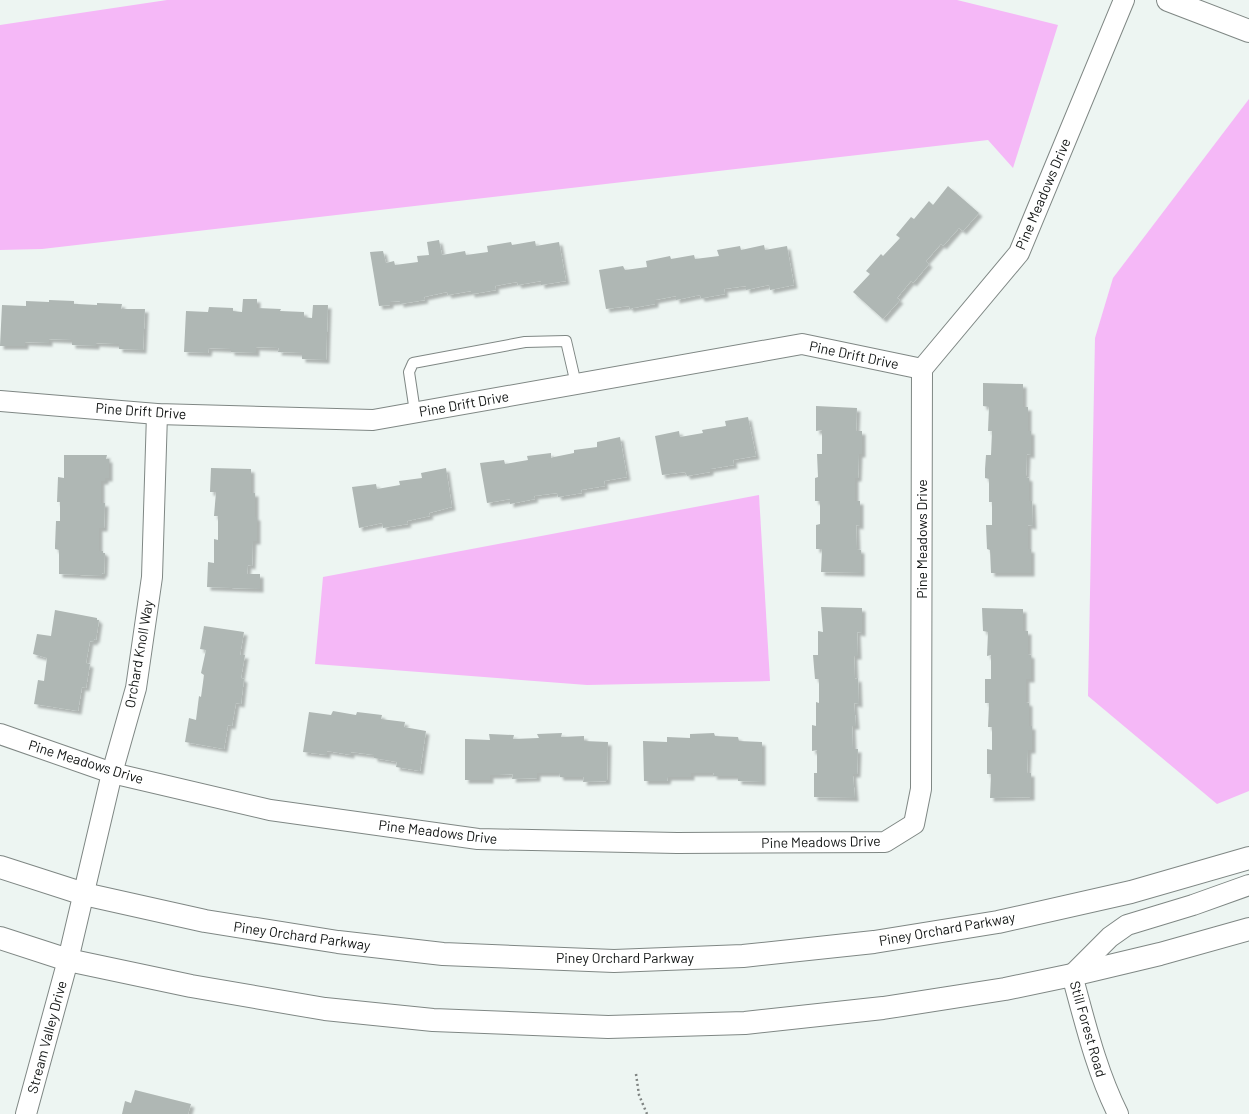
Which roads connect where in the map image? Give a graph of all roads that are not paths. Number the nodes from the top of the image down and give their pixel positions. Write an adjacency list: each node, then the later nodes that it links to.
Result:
1 (1124, 0): 4 (street, Pine Meadows Drive)
2 (1168, 0): 3 (street)
3 (1249, 31)
4 (922, 369): 5 (street, Pine Drift Drive); 10 (street, Pine Meadows Drive)
5 (576, 384): 7 (street, Pine Drift Drive); 7 (lane)
6 (0, 401): 8 (street, Pine Drift Drive)
7 (415, 412): 8 (street, Pine Drift Drive)
8 (157, 414): 10 (street, Orchard Knoll Way)
9 (0, 734): 10 (street, Pine Meadows Drive)
10 (112, 773): 14 (street, Orchard Knoll Way)
11 (1249, 858): 14 (street, Piney Orchard Parkway)
12 (0, 867): 14 (street, Piney Orchard Parkway)
13 (1249, 885): 18 (street, Still Forest Road)
14 (84, 894): 17 (street, Orchard Knoll Way)
15 (1249, 929): 18 (street)
16 (0, 938): 17 (street)
17 (68, 960): 18 (street); 19 (street, Stream Valley Drive)
18 (1072, 975): 20 (street, Still Forest Road)
19 (26, 1114)
20 (1118, 1114)

